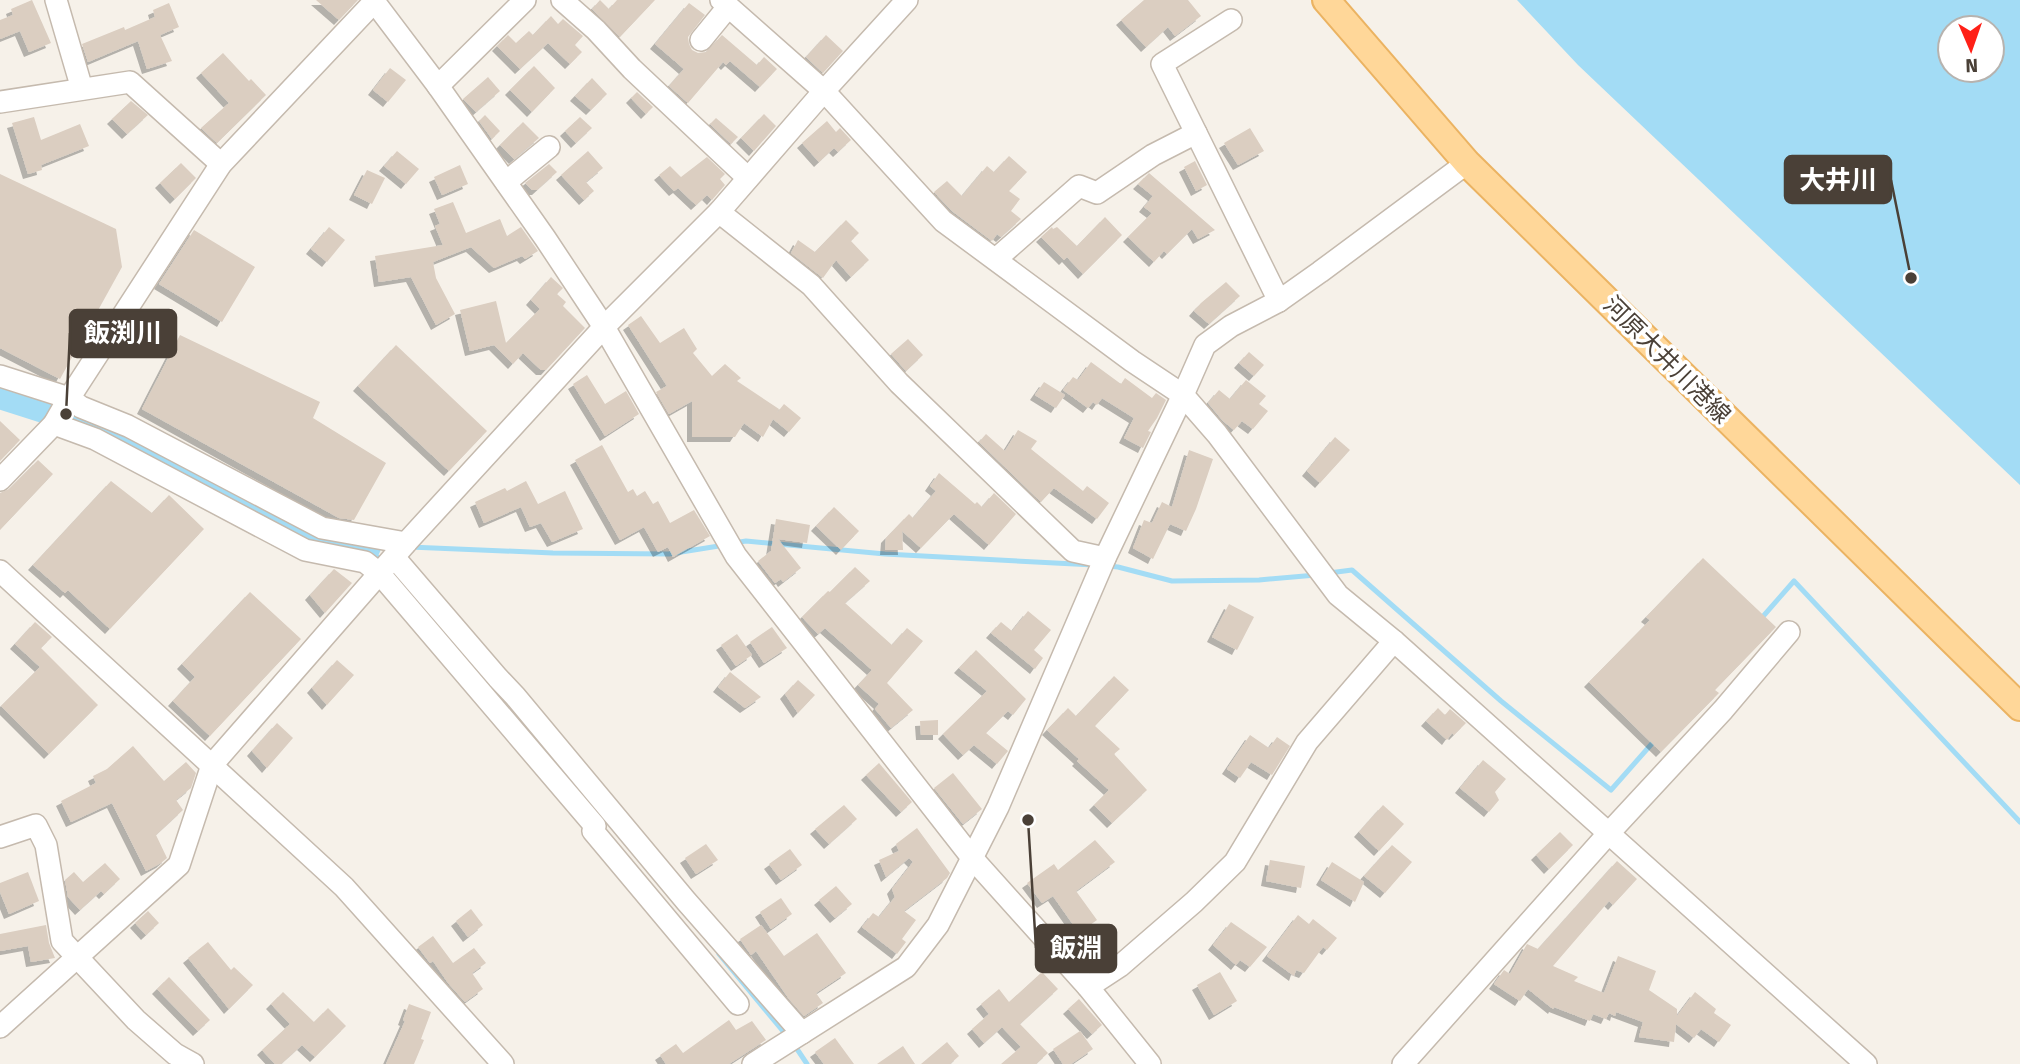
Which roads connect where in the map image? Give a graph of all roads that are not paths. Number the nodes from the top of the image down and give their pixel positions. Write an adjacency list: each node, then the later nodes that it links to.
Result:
1 (56, 0): 11 (street)
2 (525, 0): 10 (street)
3 (562, 0): 18 (street)
4 (907, 0): 12 (street)
5 (1326, 0): 16 (main road, 河原大井川港線)
6 (373, 1): 10 (street); 17 (street)
7 (725, 3): 9 (street); 12 (street)
8 (1231, 20): 14 (street)
9 (701, 40)
10 (438, 86): 19 (street)
11 (82, 89): 13 (street); 17 (street)
12 (824, 91): 18 (street); 21 (street)
13 (0, 102)
14 (1196, 133): 21 (street); 22 (street)
15 (549, 147): 19 (street)
16 (1466, 163): 22 (street); 34 (main road, 河原大井川港線)
17 (221, 164): 26 (street)
18 (748, 178): 20 (street)
19 (506, 182): 23 (street)
20 (719, 212): 23 (street); 30 (street)
21 (996, 259): 25 (street)
22 (1279, 301): 25 (street)
23 (604, 327): 29 (street); 38 (street)
24 (0, 376): 26 (street)
25 (1183, 395): 30 (street); 33 (street)
26 (67, 401): 27 (street); 29 (street)
27 (54, 425): 28 (street); 29 (street)
28 (0, 480)
29 (393, 558): 35 (street); 41 (street); 43 (street)
30 (1101, 565): 38 (street)
31 (0, 570): 35 (street)
32 (1789, 632): 36 (street)
33 (1394, 642): 36 (street); 40 (street)
34 (2020, 707)
35 (212, 765): 39 (street); 46 (street)
36 (1608, 834): 48 (street); 49 (street)
37 (0, 837): 39 (street)
38 (973, 859): 40 (street); 43 (street)
39 (77, 958): 42 (street); 44 (street)
40 (1088, 987): 45 (street)
41 (738, 1004)
42 (0, 1027)
43 (801, 1034): 47 (street)
44 (178, 1060)
45 (1138, 1061)
46 (503, 1064)
47 (753, 1064)
48 (1403, 1064)
49 (1866, 1064)

